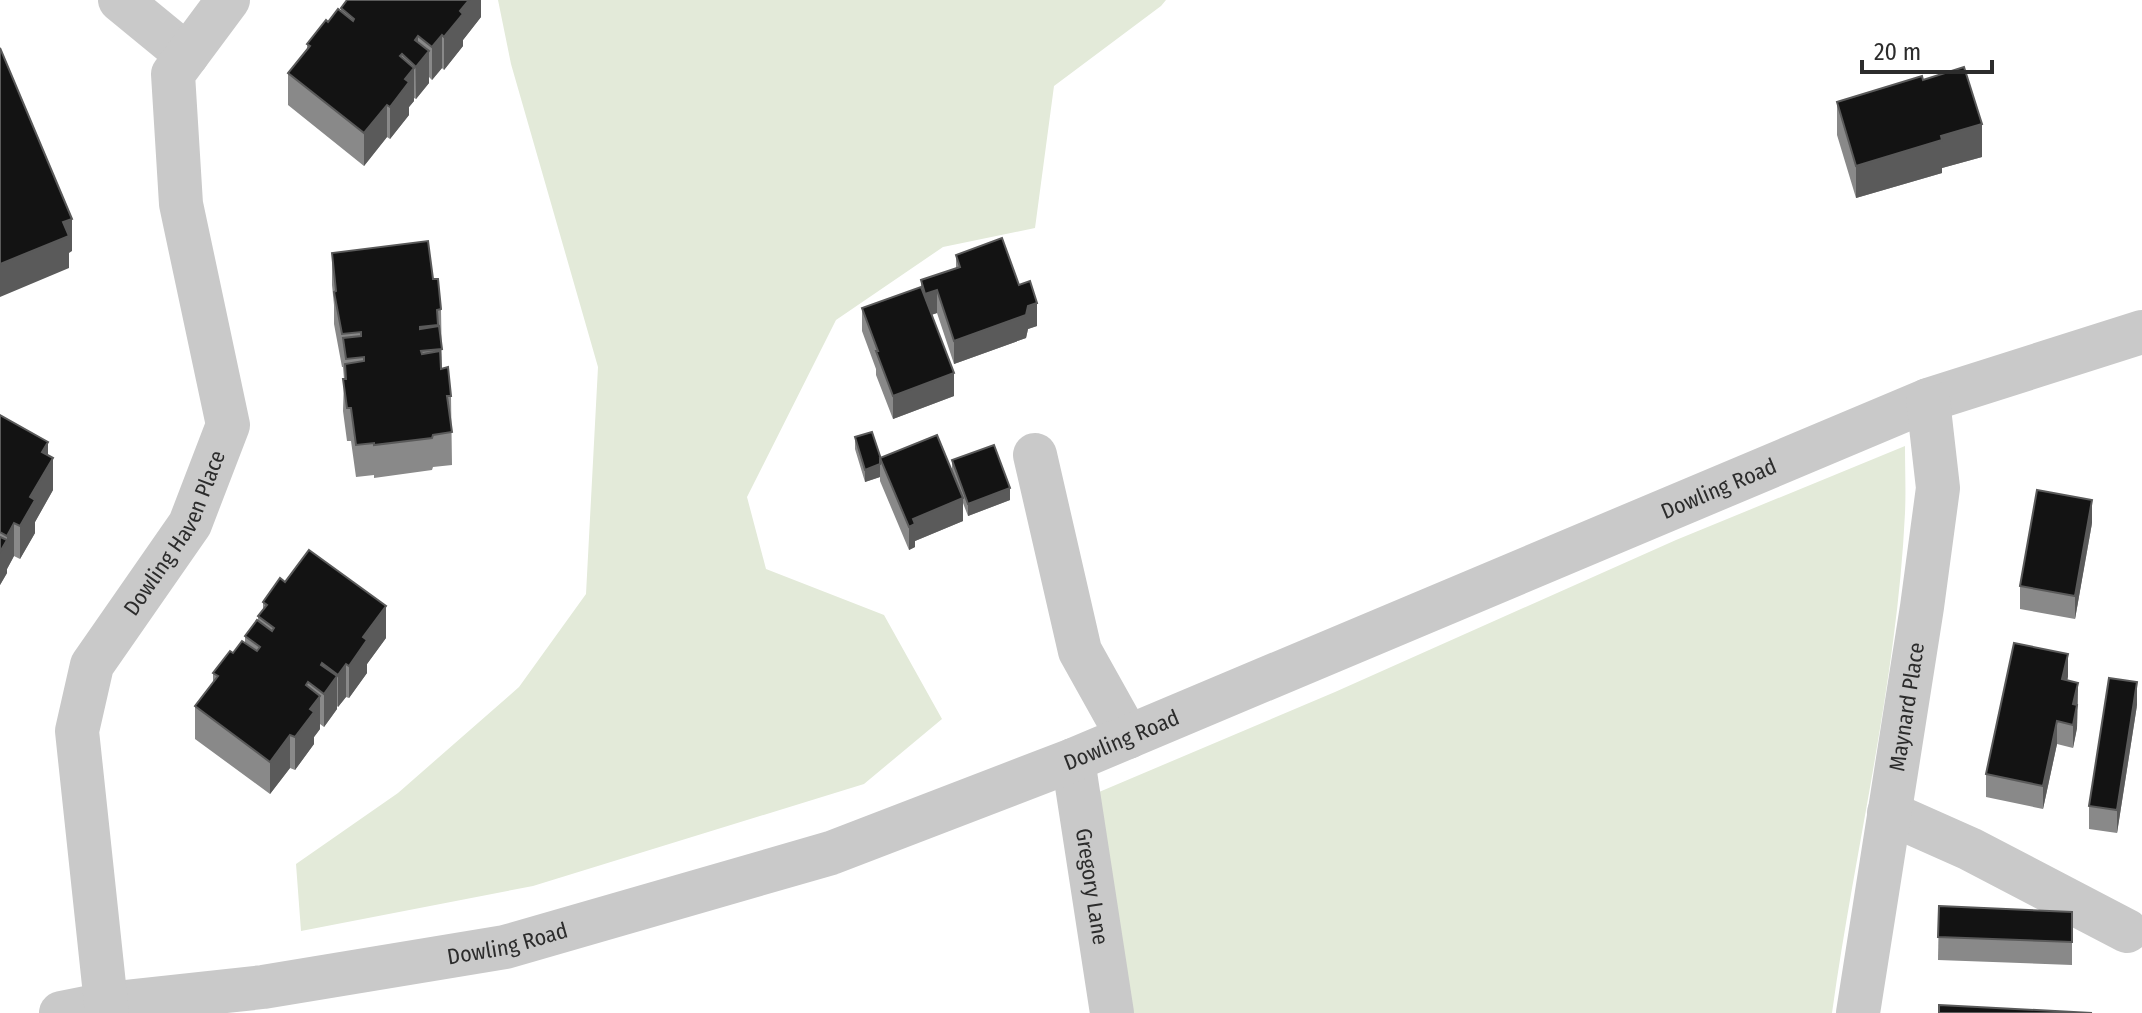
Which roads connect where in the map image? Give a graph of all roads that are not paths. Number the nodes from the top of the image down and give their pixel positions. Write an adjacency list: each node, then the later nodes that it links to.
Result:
1 (120, 0): 3 (street)
2 (228, 0): 3 (street, Dowling Haven Place)
3 (187, 55): 11 (street, Dowling Haven Place)
4 (2142, 332): 5 (street, Dowling Road)
5 (1928, 400): 7 (street, Dowling Road); 9 (street, Maynard Place)
6 (1035, 455): 7 (street)
7 (1128, 737): 8 (street, Dowling Road)
8 (1073, 760): 11 (street, Dowling Road); 13 (street, Gregory Lane)
9 (1889, 813): 10 (street); 14 (street, Maynard Place)
10 (2127, 931)
11 (106, 1009): 12 (street, Dowling Road)
12 (61, 1013)
13 (1112, 1013)
14 (1858, 1013)

